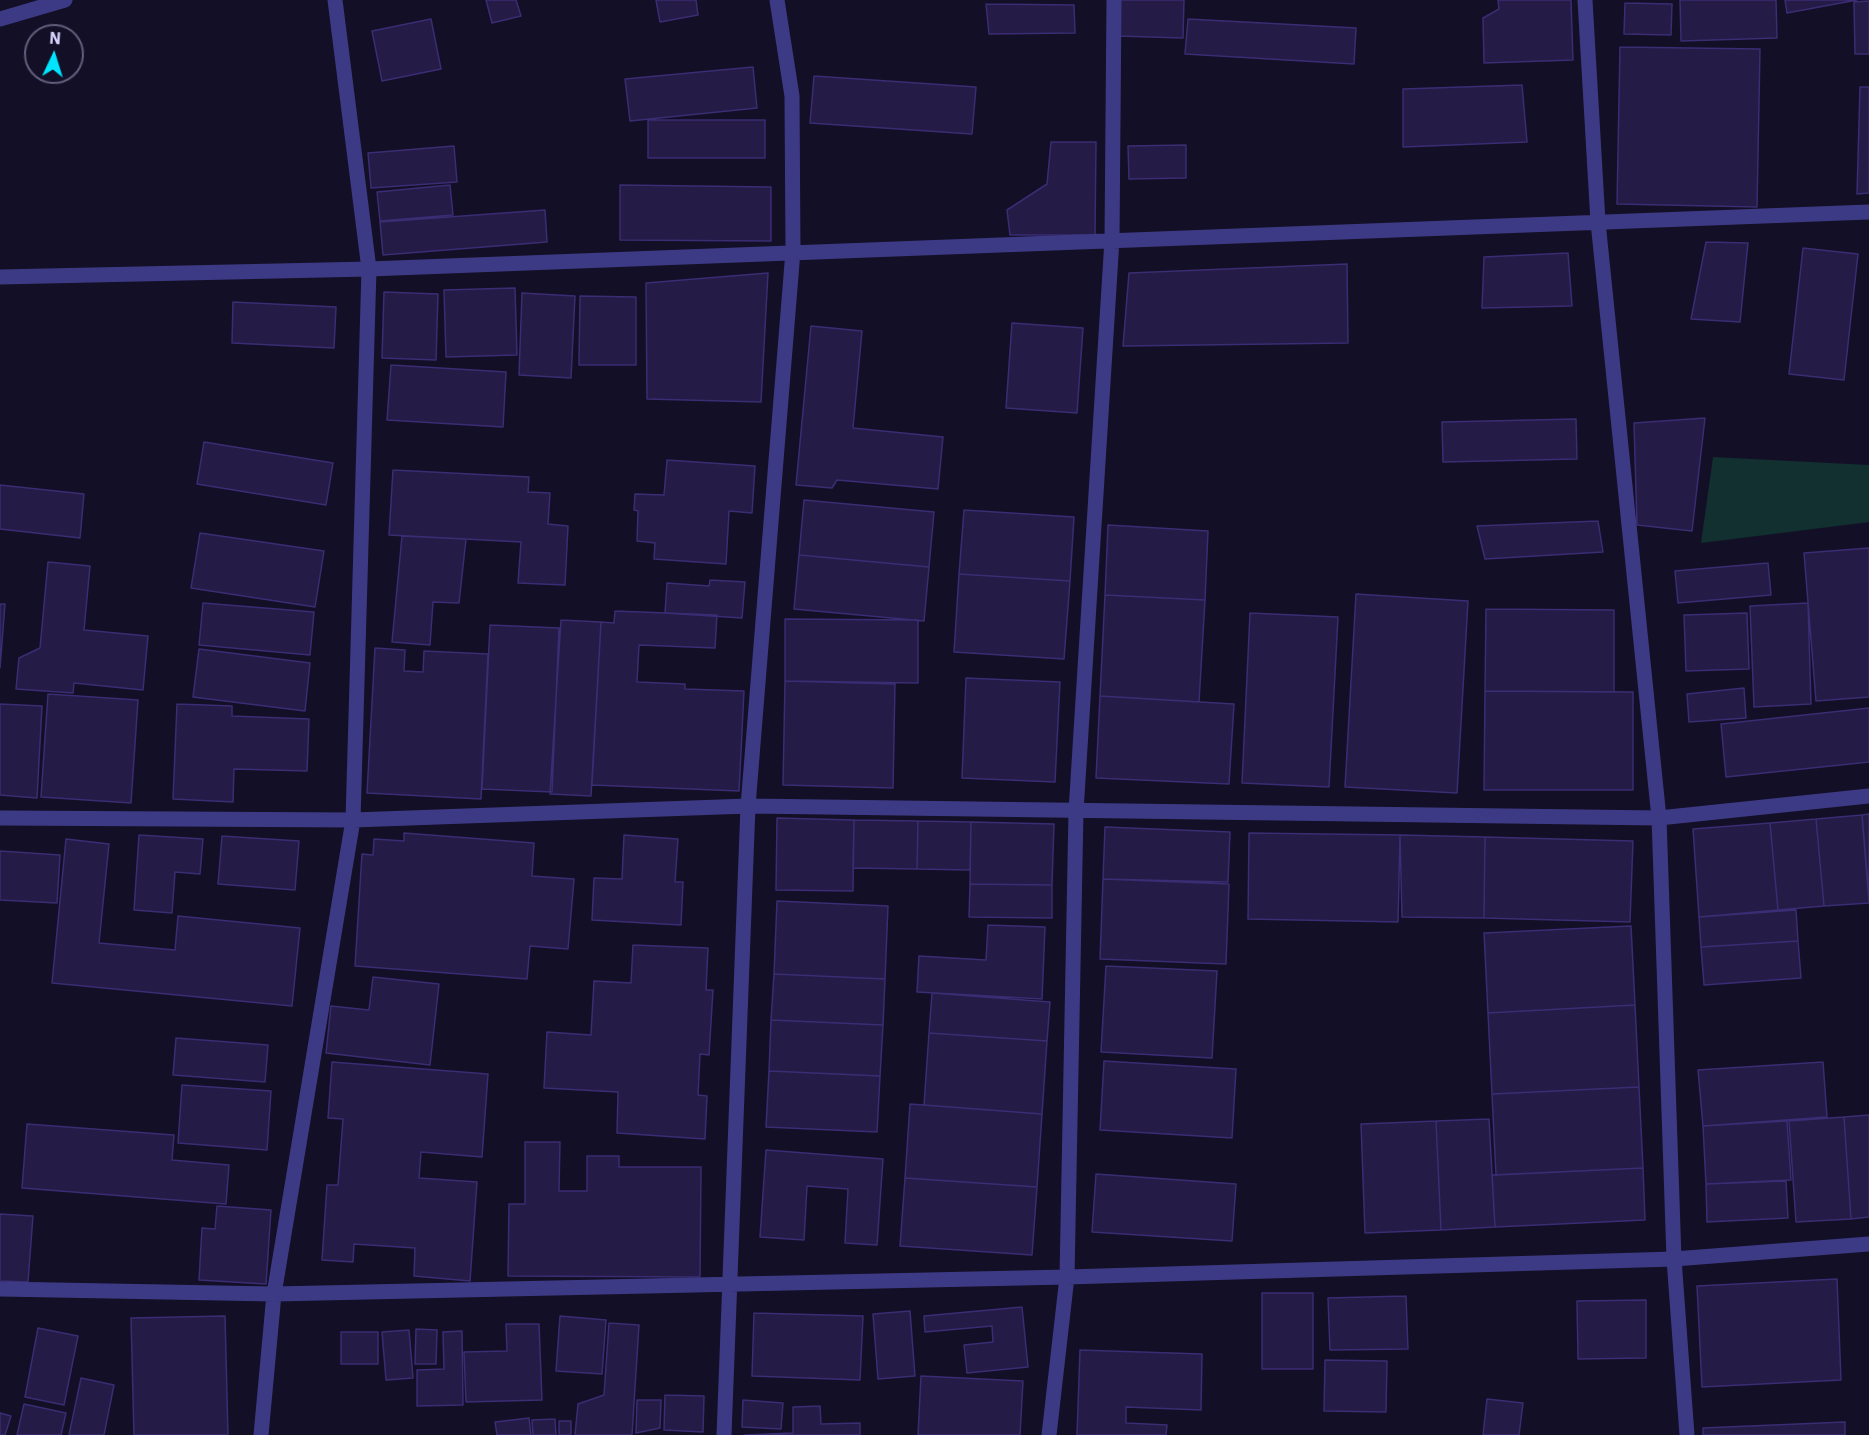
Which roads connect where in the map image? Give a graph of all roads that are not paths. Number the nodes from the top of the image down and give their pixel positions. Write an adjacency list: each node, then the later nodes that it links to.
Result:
1 (65, 0): 6 (street)
2 (335, 0): 11 (street)
3 (777, 0): 10 (street)
4 (1114, 0): 9 (street)
5 (1585, 0): 8 (street)
6 (0, 19)
7 (1869, 212): 8 (street)
8 (1598, 222): 9 (street); 17 (street)
9 (1112, 240): 10 (street); 15 (street)
10 (793, 251): 11 (street); 14 (street)
11 (369, 269): 12 (street); 18 (street)
12 (0, 277)
13 (1869, 796): 17 (street)
14 (748, 806): 15 (street); 18 (street); 22 (street)
15 (1076, 811): 17 (street); 21 (street)
16 (0, 818): 18 (street)
17 (1659, 818): 20 (street)
18 (354, 820): 24 (street)
19 (1869, 1244): 20 (street)
20 (1674, 1259): 21 (street); 28 (street)
21 (1066, 1277): 22 (street); 27 (street)
22 (731, 1283): 24 (street); 26 (street)
23 (0, 1289): 24 (street)
24 (274, 1294): 25 (street)
25 (261, 1435)
26 (724, 1435)
27 (1049, 1435)
28 (1687, 1435)

